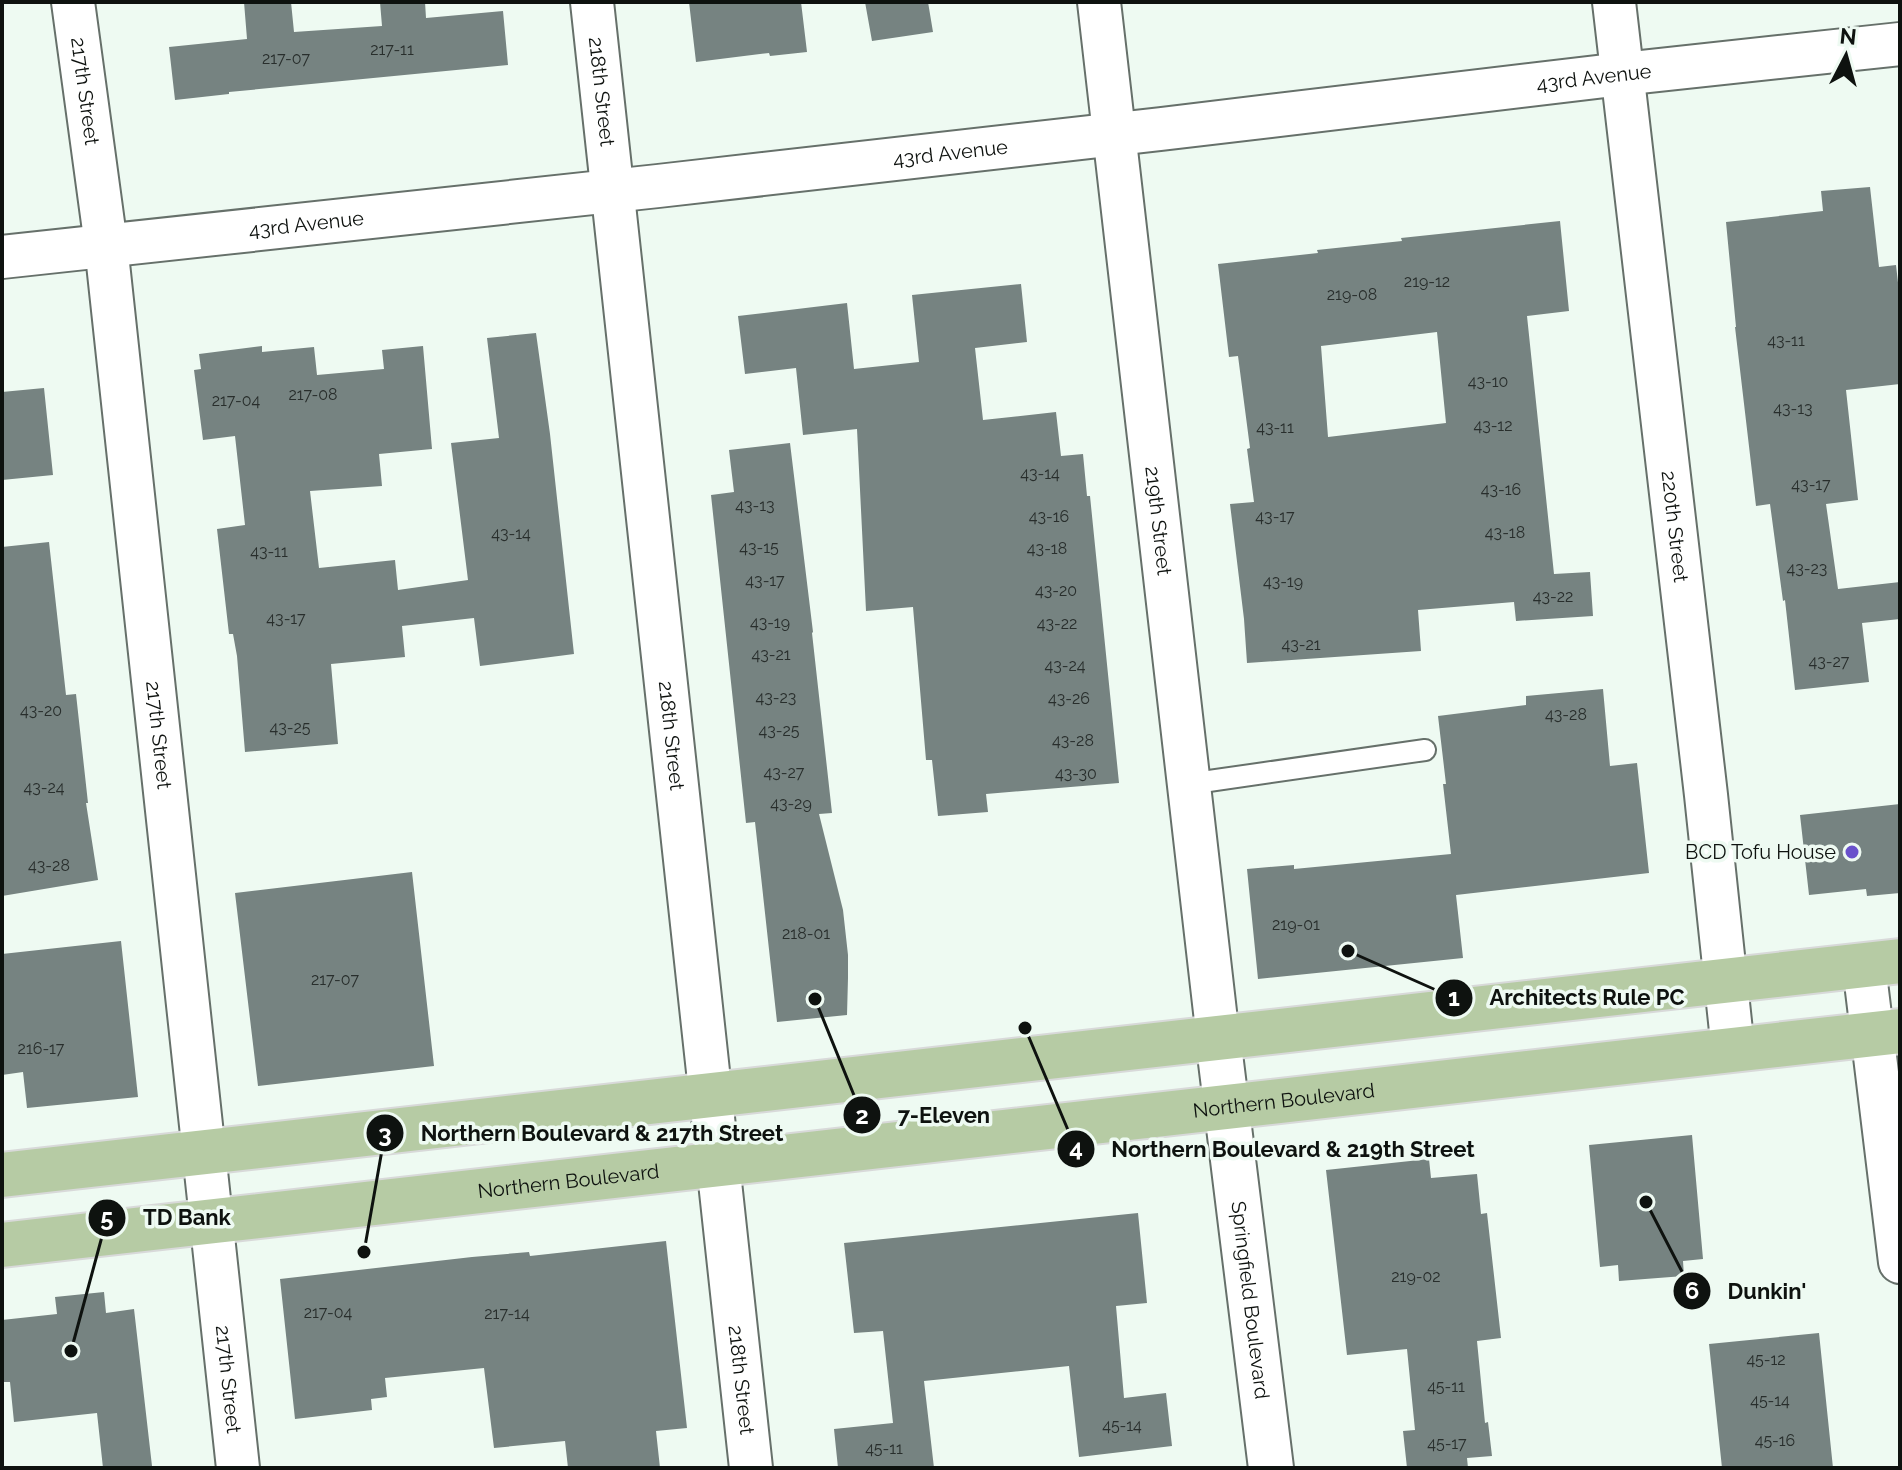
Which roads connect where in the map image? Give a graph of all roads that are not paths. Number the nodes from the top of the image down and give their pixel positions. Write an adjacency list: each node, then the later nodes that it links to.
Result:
1 (73, 2): 9 (street, 217th Street)
2 (592, 2): 8 (street, 218th Street)
3 (1099, 2): 7 (street, 219th Street)
4 (1614, 2): 6 (street, 220th Street)
5 (1900, 44): 6 (street, 43rd Avenue)
6 (1622, 74): 7 (street, 43rd Avenue); 14 (street, 220th Street)
7 (1114, 134): 8 (street, 43rd Avenue); 12 (street, 219th Street)
8 (611, 191): 9 (street, 43rd Avenue); 18 (street, 218th Street)
9 (106, 245): 10 (street, 43rd Avenue); 20 (street, 217th Street)
10 (2, 257)
11 (1425, 750): 12 (lane)
12 (1188, 784): 16 (street, 219th Street)
13 (1882, 964): 14 (main road); 15 (street)
14 (1726, 981): 16 (main road); 17 (street, 220th Street)
15 (1886, 1033): 17 (main road, Northern Boulevard); 25 (street)
16 (1218, 1038): 18 (main road); 19 (main road, Springfield Boulevard)
17 (1733, 1050): 19 (main road, Northern Boulevard)
18 (709, 1095): 20 (main road); 21 (street, 218th Street)
19 (1226, 1107): 21 (main road, Northern Boulevard); 28 (main road, Springfield Boulevard)
20 (204, 1152): 22 (main road); 23 (street, 217th Street)
21 (717, 1165): 23 (main road, Northern Boulevard); 27 (street, 218th Street)
22 (2, 1175)
23 (212, 1221): 24 (main road, Northern Boulevard); 26 (street, 217th Street)
24 (2, 1245)
25 (1900, 1262)
26 (238, 1468)
27 (751, 1468)
28 (1271, 1468)

